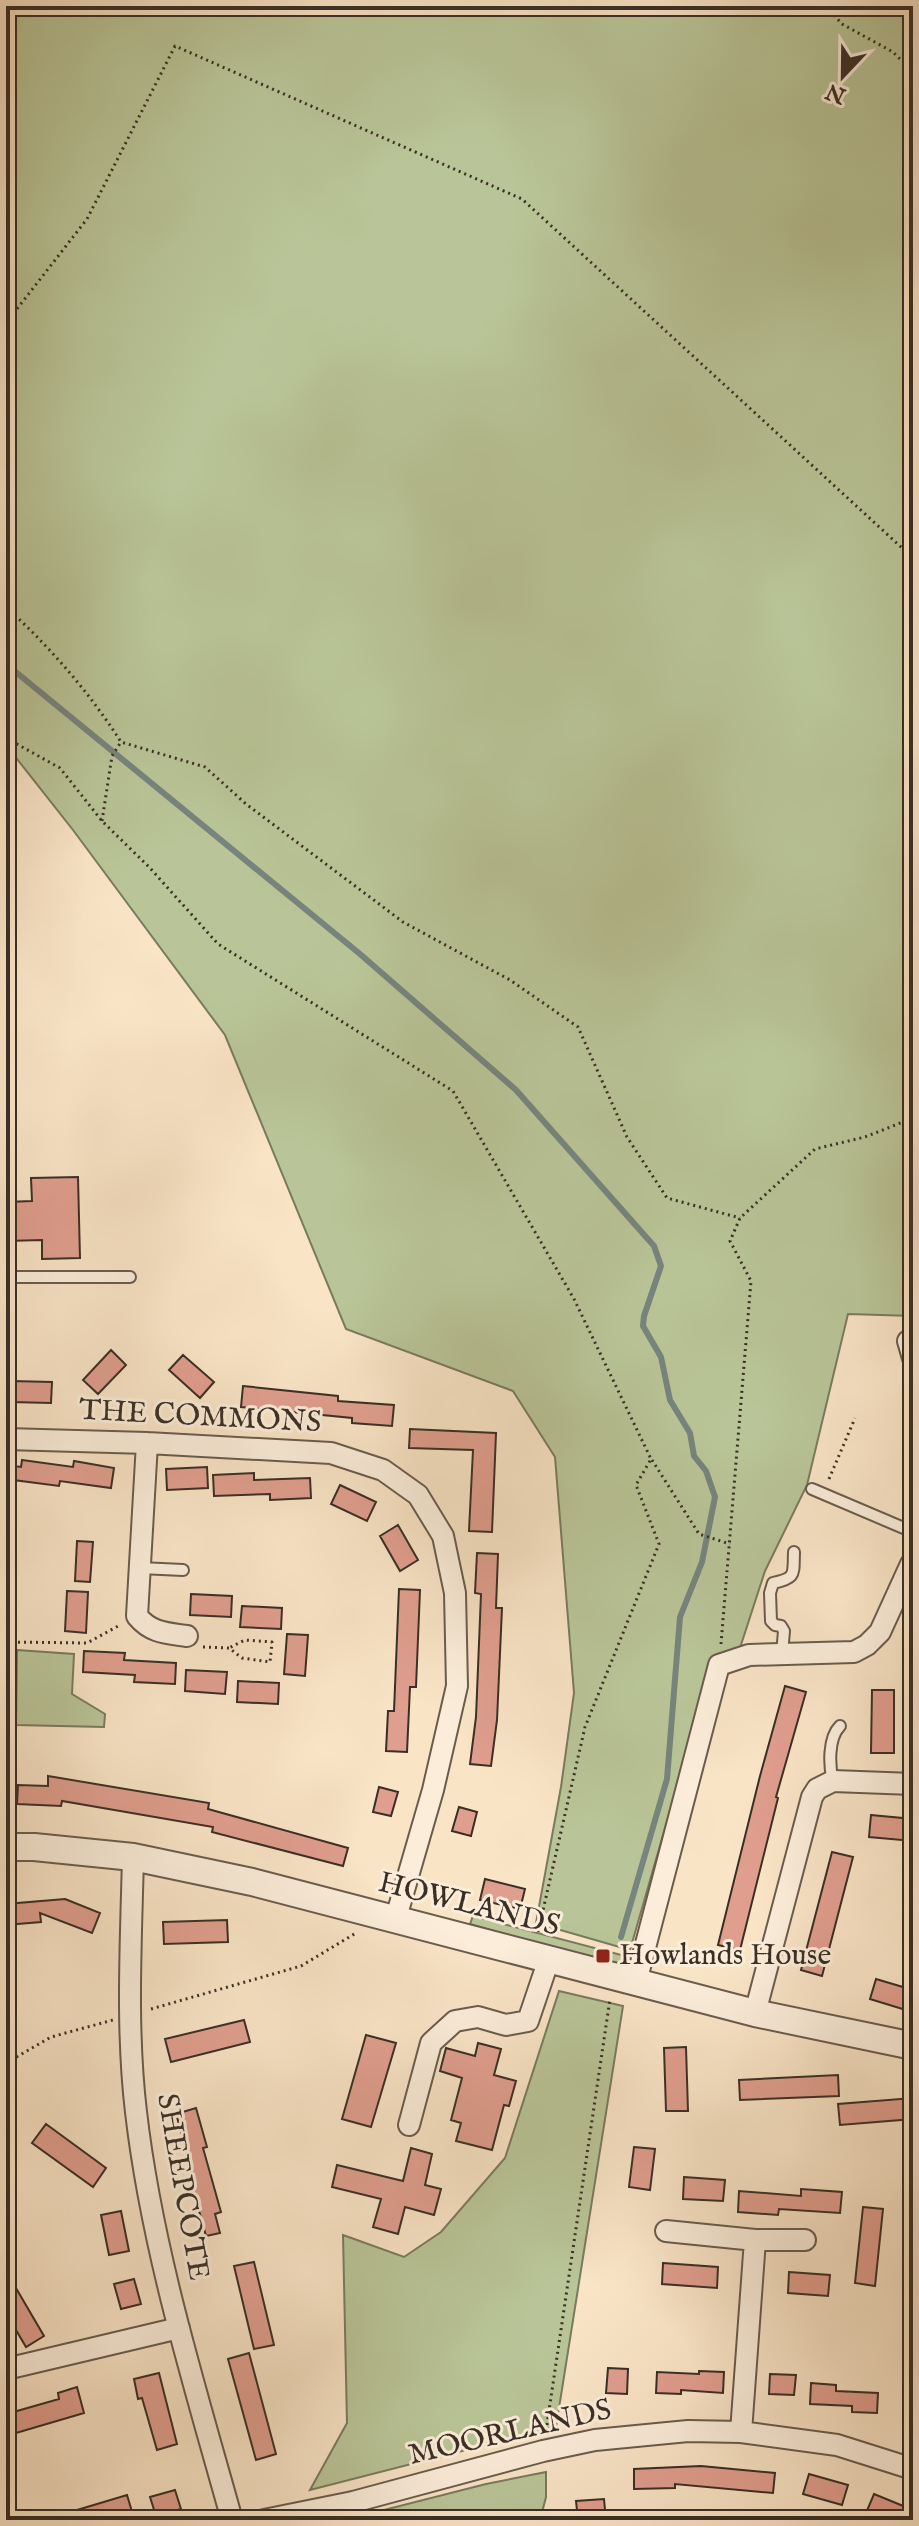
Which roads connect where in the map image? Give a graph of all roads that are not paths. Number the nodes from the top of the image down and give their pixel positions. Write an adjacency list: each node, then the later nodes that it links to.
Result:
1 (6, 1277): 2 (lane)
2 (130, 1277)
3 (6, 1439): 4 (street, THE COMMONS)
4 (147, 1443): 9 (street); 18 (street, THE COMMONS)
5 (817, 1491): 6 (lane)
6 (913, 1532)
7 (794, 1552): 12 (lane)
8 (912, 1563): 12 (street)
9 (140, 1568): 10 (lane); 11 (street)
10 (183, 1570)
11 (187, 1636)
12 (782, 1654): 20 (street)
13 (840, 1726): 14 (lane)
14 (833, 1781): 15 (street); 21 (street)
15 (913, 1784)
16 (8, 1847): 17 (street, HOWLANDS)
17 (133, 1857): 18 (street, HOWLANDS); 27 (street, SHEEPCOTE)
18 (389, 1919): 19 (street, HOWLANDS)
19 (541, 1957): 20 (street, HOWLANDS); 23 (street)
20 (625, 1979): 21 (street, HOWLANDS)
21 (755, 2013): 22 (street, HOWLANDS)
22 (913, 2046)
23 (409, 2125)
24 (666, 2231): 25 (street)
25 (755, 2240): 26 (street); 29 (street)
26 (805, 2240)
27 (179, 2328): 28 (street); 32 (street, SHEEPCOTE)
28 (6, 2369)
29 (741, 2432): 30 (street, MOORLANDS); 31 (street, MOORLANDS)
30 (913, 2469)
31 (355, 2511): 33 (street, MOORLANDS)
32 (232, 2520)
33 (264, 2520)

